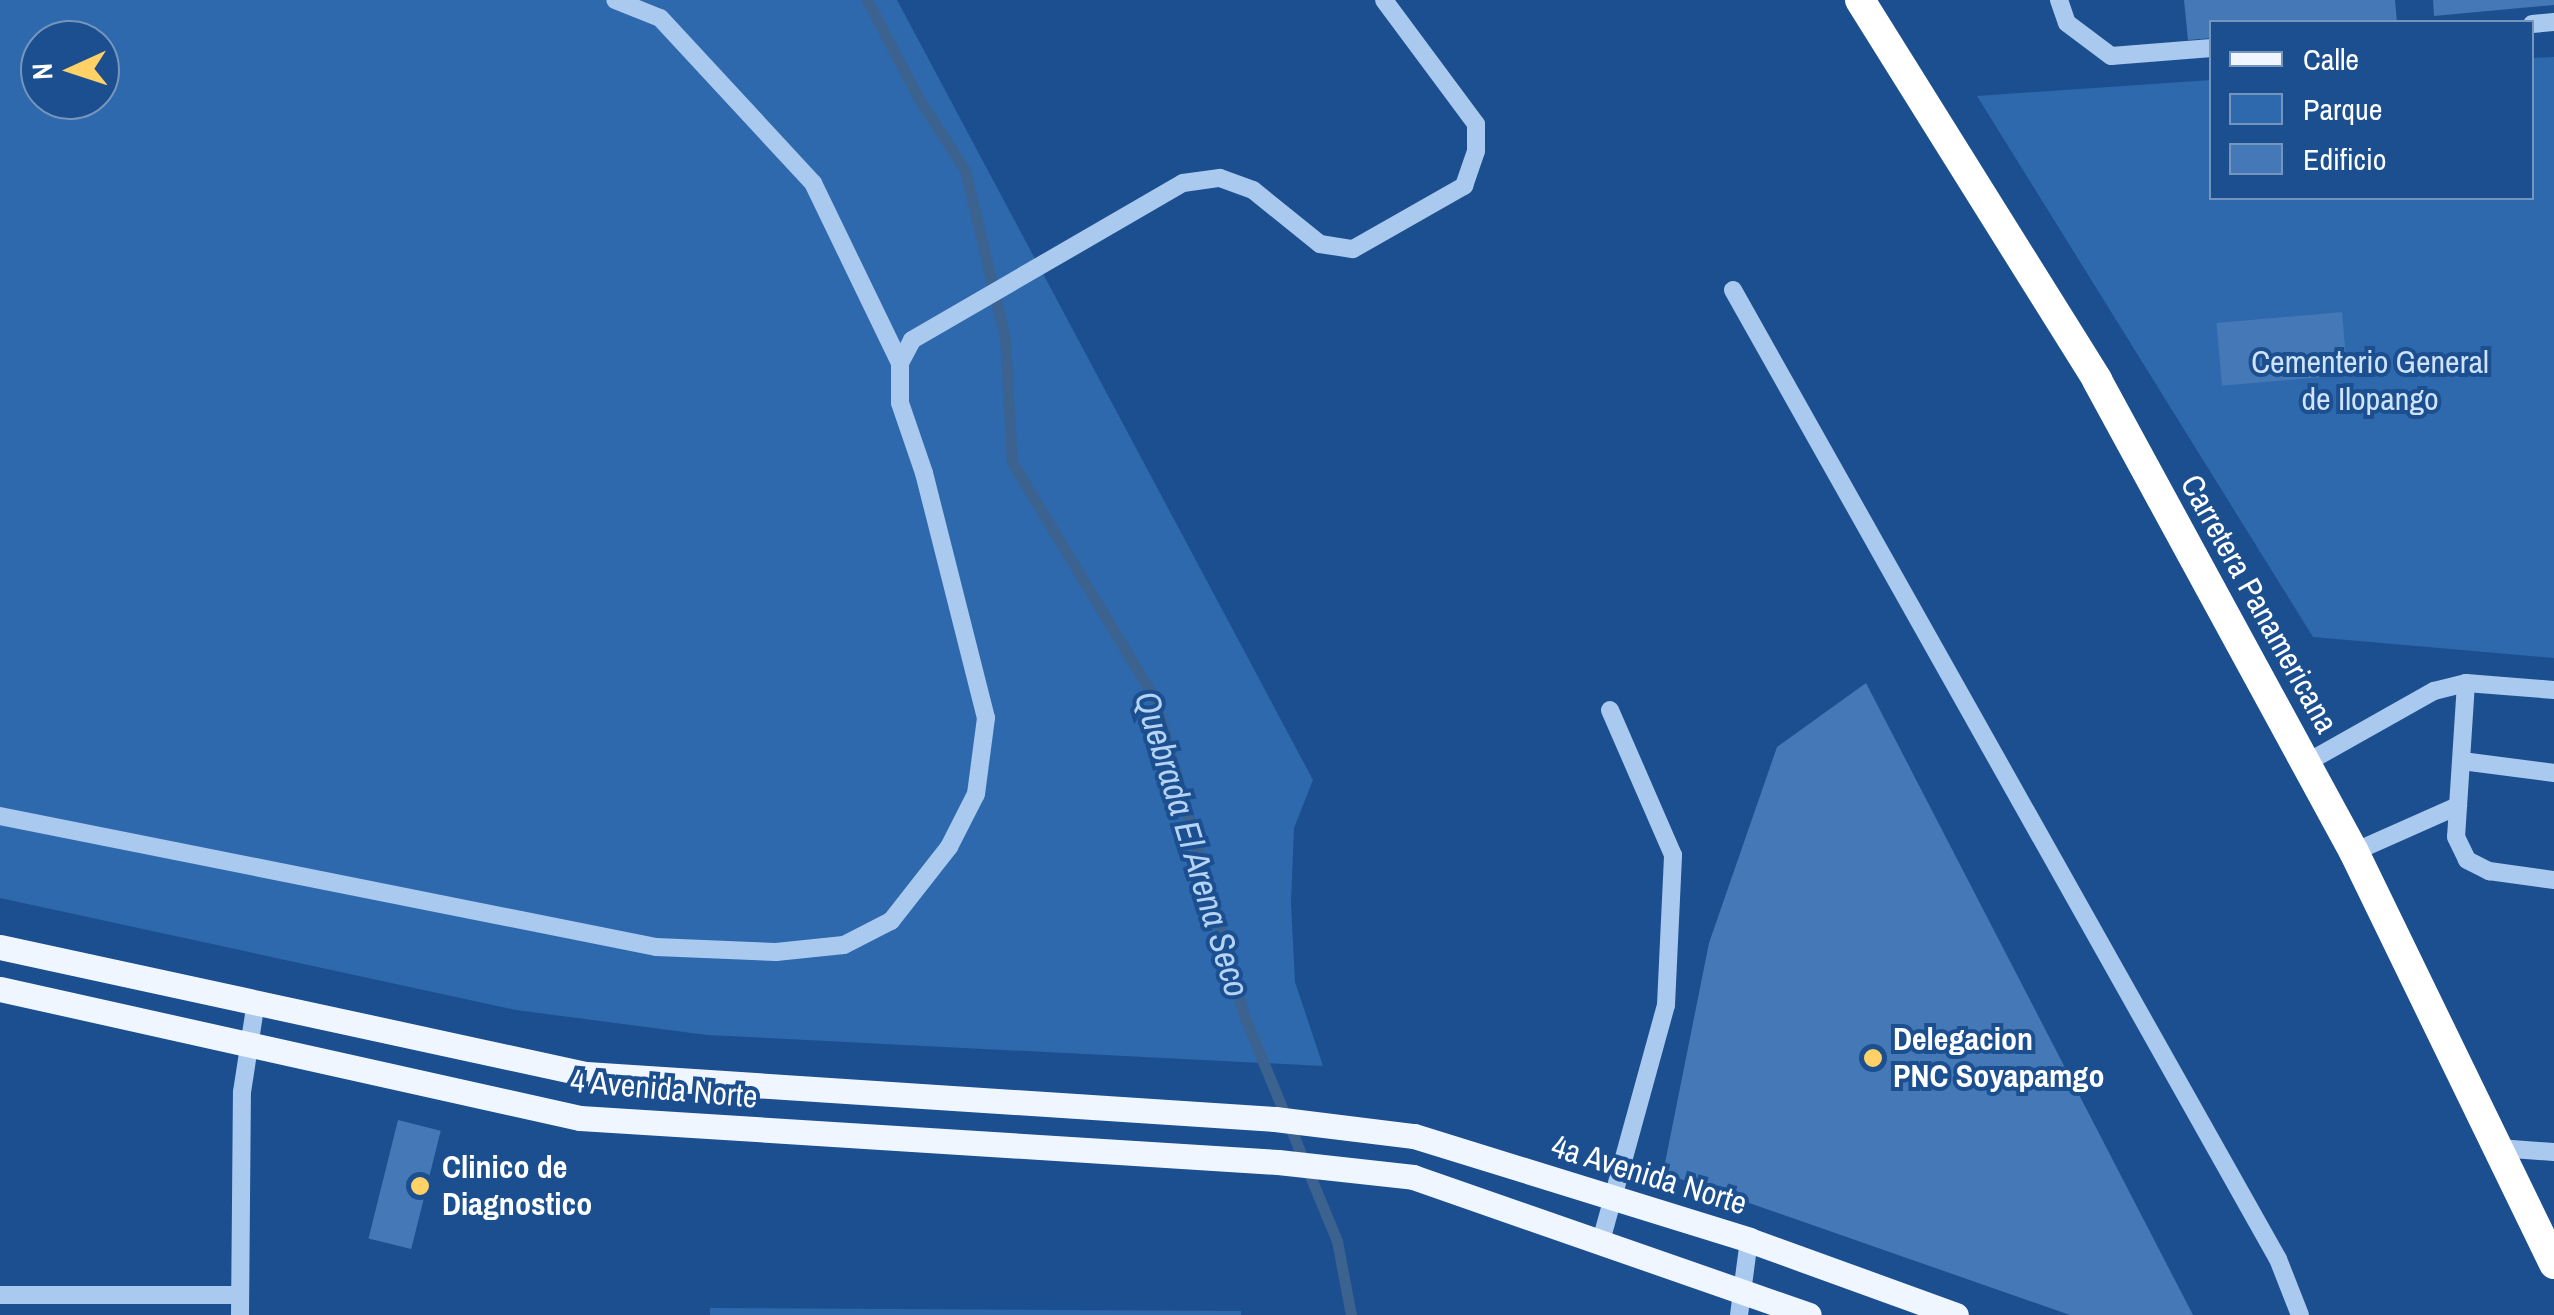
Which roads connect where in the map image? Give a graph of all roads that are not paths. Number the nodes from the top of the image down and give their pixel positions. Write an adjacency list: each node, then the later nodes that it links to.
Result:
1 (615, 0): 7 (street)
2 (1384, 0): 7 (street)
3 (1860, 0): 12 (highway, Carretera Panamericana)
4 (2059, 0): 5 (street)
5 (2209, 48)
6 (1733, 290): 35 (street)
7 (900, 363): 15 (street)
8 (2466, 683): 9 (street); 11 (street); 12 (street)
9 (2554, 690)
10 (1610, 710): 25 (street)
11 (2462, 761): 13 (street); 14 (street)
12 (2306, 763): 16 (highway, Carretera Panamericana)
13 (2554, 772)
14 (2458, 806): 16 (street); 17 (street)
15 (0, 816)
16 (2354, 852): 23 (highway, Carretera Panamericana)
17 (2554, 880)
18 (0, 947): 20 (main road, 4 Avenida Norte)
19 (0, 989): 21 (main road, 4 Avenida Norte)
20 (256, 1002): 21 (street); 22 (main road, 4 Avenida Norte)
21 (246, 1046): 27 (main road, 4 Avenida Norte); 30 (street)
22 (1316, 1124): 25 (main road, 4a Avenida Norte)
23 (2499, 1148): 24 (street); 28 (highway, Carretera Panamericana)
24 (2554, 1152)
25 (1615, 1198): 26 (main road, 4a Avenida Norte); 27 (street)
26 (1749, 1240): 31 (street); 34 (main road, 4a Avenida Norte)
27 (1601, 1241): 31 (main road)
28 (2554, 1264)
29 (0, 1295): 30 (street)
30 (240, 1295): 32 (street)
31 (1740, 1304): 33 (main road)
32 (240, 1315)
33 (1809, 1315)
34 (1956, 1315)
35 (2300, 1315)

